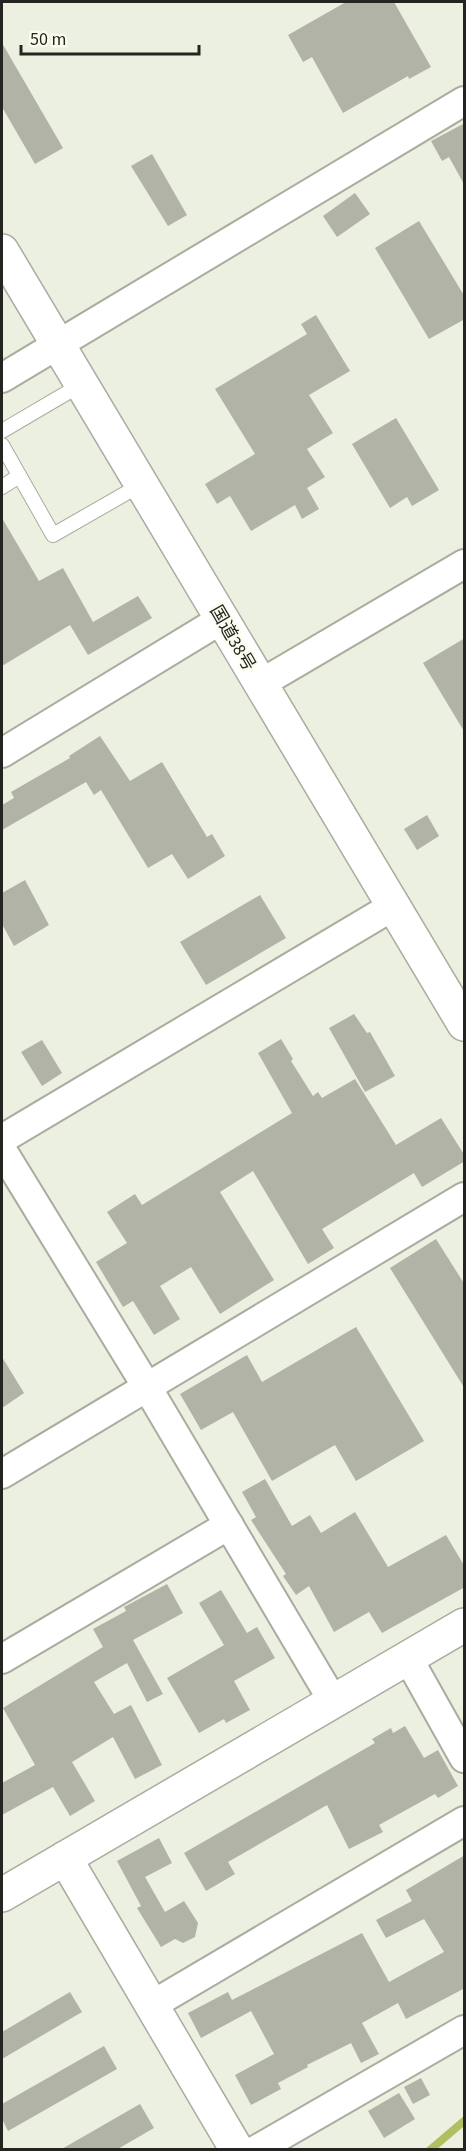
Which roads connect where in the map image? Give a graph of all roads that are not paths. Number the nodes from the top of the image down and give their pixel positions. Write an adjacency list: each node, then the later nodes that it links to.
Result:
1 (465, 101): 3 (street)
2 (2, 250): 3 (main road, 国道38号)
3 (58, 344): 4 (street); 5 (main road, 国道38号)
4 (2, 378)
5 (82, 384): 6 (lane); 9 (main road, 国道38号)
6 (2, 431)
7 (2, 445): 8 (lane)
8 (19, 476): 9 (lane); 10 (lane)
9 (142, 484): 12 (main road, 国道38号)
10 (2, 487)
11 (465, 564): 13 (street)
12 (222, 619): 13 (main road, 国道38号); 14 (street)
13 (260, 684): 15 (main road, 国道38号)
14 (2, 753)
15 (395, 904): 16 (main road, 国道38号); 17 (street)
16 (465, 1024)
17 (2, 1138)
18 (2, 1150): 20 (street)
19 (465, 1197): 20 (street)
20 (147, 1387): 21 (street); 22 (street)
21 (2, 1474)
22 (229, 1525): 25 (street); 26 (street)
23 (465, 1625): 24 (main road)
24 (408, 1658): 26 (main road); 27 (street)
25 (2, 1659)
26 (333, 1701): 29 (main road)
27 (465, 1758)
28 (465, 1821): 31 (street)
29 (65, 1858): 30 (main road); 31 (main road)
30 (2, 1895)
31 (152, 2005): 33 (main road)
32 (465, 2030): 34 (street)
33 (237, 2150)
34 (256, 2150)

